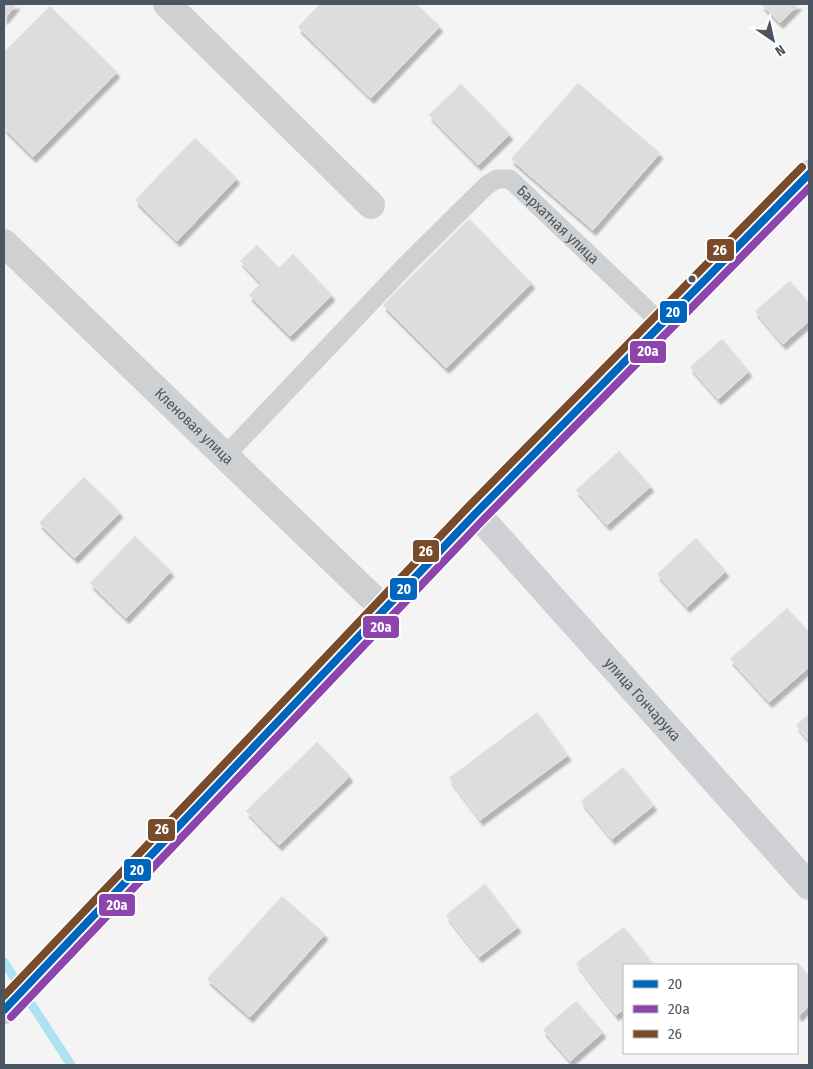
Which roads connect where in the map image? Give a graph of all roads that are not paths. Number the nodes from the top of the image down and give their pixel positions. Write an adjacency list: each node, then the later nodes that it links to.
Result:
1 (167, 4): 3 (street)
2 (809, 174): 5 (main road)
3 (372, 205)
4 (4, 243): 6 (street, Кленовая улица)
5 (662, 324): 6 (lane, Бархатная улица); 7 (main road)
6 (225, 456): 8 (street, Кленовая улица)
7 (476, 513): 8 (main road); 9 (street, улица Гончарука)
8 (385, 610): 10 (main road)
9 (809, 886)
10 (4, 1010)

